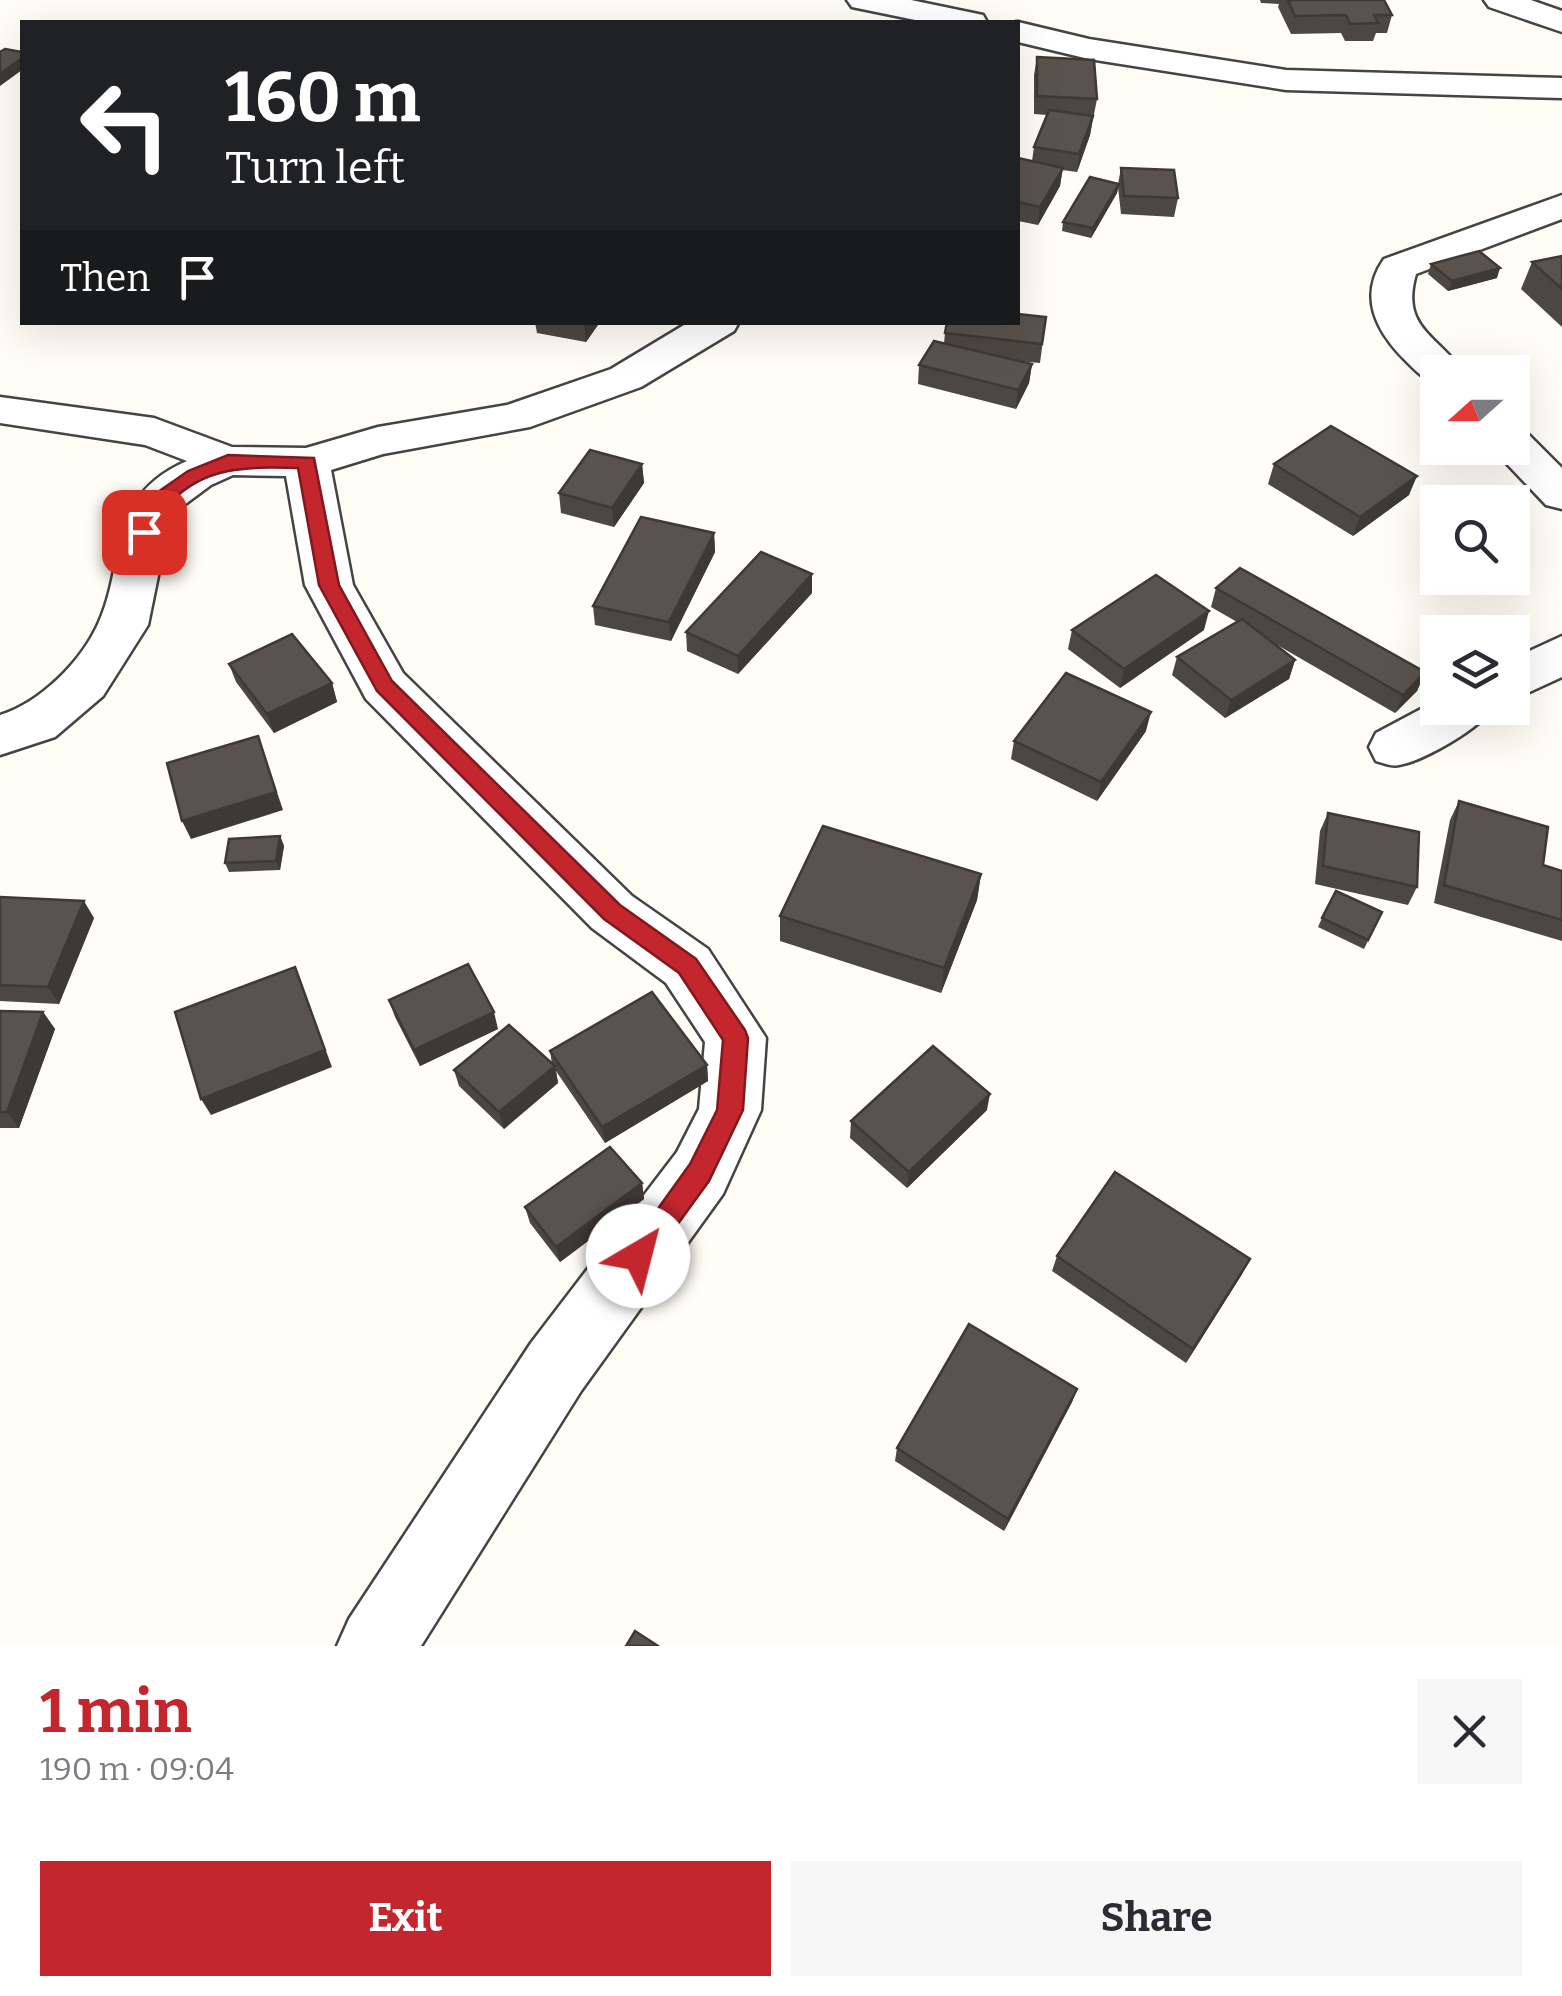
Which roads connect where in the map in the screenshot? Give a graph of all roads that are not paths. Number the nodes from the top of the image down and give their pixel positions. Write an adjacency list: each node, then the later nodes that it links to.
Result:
1 (863, 0): 3 (street)
2 (1500, 0): 4 (street)
3 (961, 20)
4 (1562, 22)
5 (1020, 32): 6 (street)
6 (1562, 88)
7 (1562, 206): 9 (street)
8 (714, 325): 12 (street)
9 (1425, 355)
10 (0, 410): 11 (street)
11 (228, 461): 12 (street); 18 (street)
12 (307, 462): 20 (street)
13 (1530, 462): 14 (street)
14 (1562, 494)
15 (1562, 654): 16 (street)
16 (1530, 672)
17 (1435, 725): 19 (street)
18 (0, 734)
19 (1396, 747)
20 (376, 1646)

